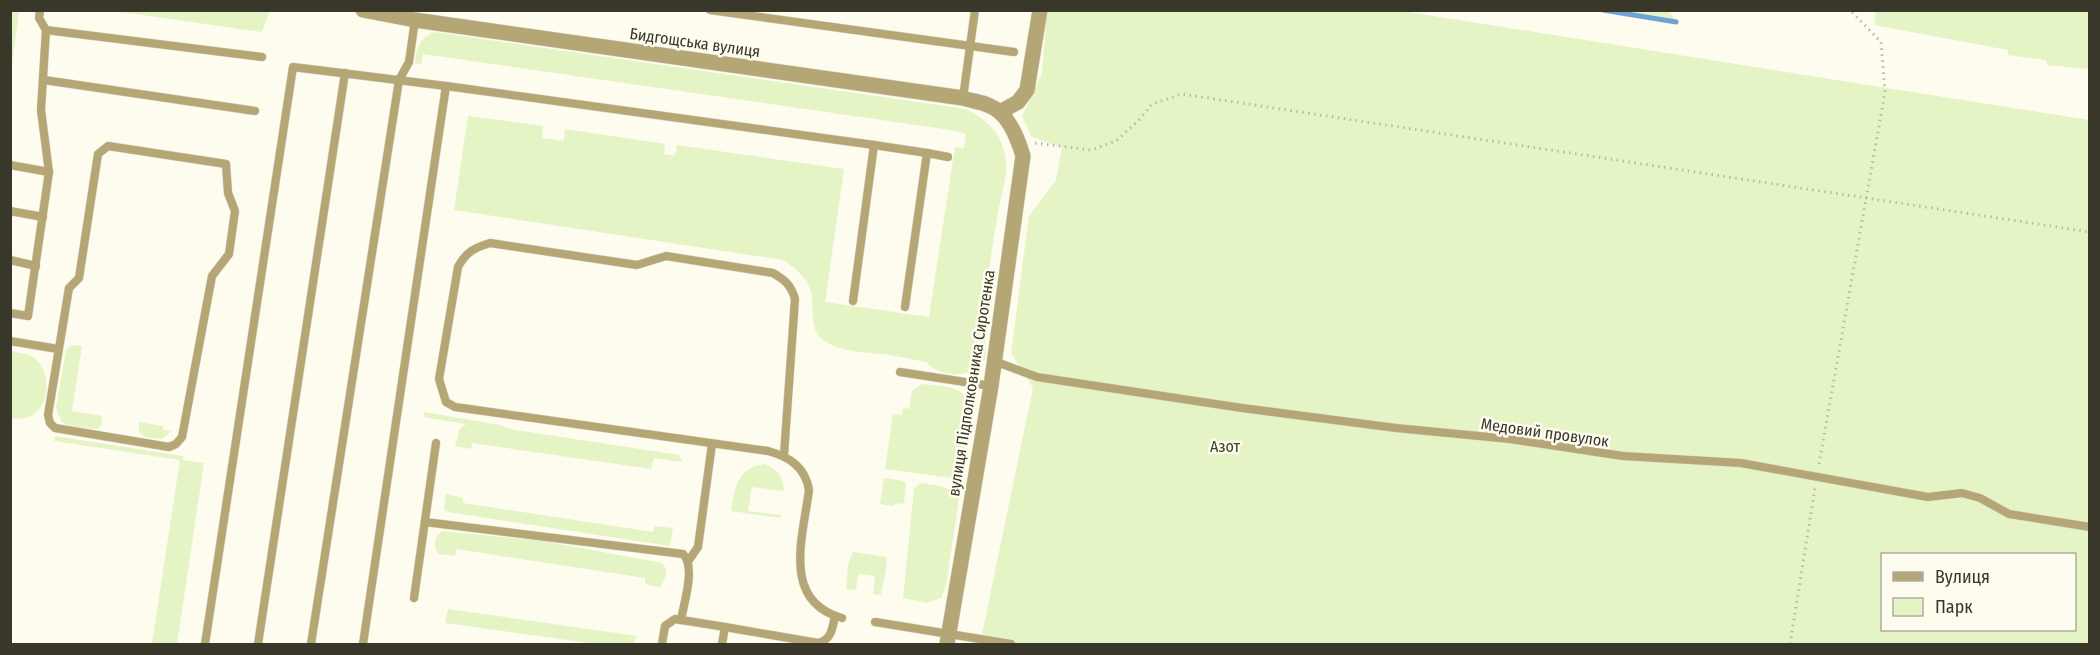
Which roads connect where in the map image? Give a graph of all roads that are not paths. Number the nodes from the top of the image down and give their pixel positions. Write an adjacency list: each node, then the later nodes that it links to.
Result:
1 (40, 10): 8 (lane)
2 (363, 10): 6 (street, Бидгощська вулиця)
3 (710, 10): 9 (lane)
4 (975, 10): 9 (lane)
5 (1040, 10): 18 (street)
6 (389, 13): 7 (street, Бидгощська вулиця)
7 (415, 20): 14 (lane); 16 (street, Бидгощська вулиця)
8 (46, 30): 11 (lane); 13 (lane)
9 (971, 46): 10 (lane); 16 (lane)
10 (1014, 52)
11 (262, 57)
12 (345, 73): 14 (lane); 47 (lane); 48 (lane)
13 (44, 80): 17 (lane); 23 (lane)
14 (399, 80): 15 (lane); 49 (lane)
15 (446, 86): 19 (lane); 50 (lane)
16 (963, 98): 18 (street, Бидгощська вулиця)
17 (255, 111)
18 (1000, 112): 33 (street, вулиця Підполковника Сиротенка)
19 (874, 146): 20 (lane); 28 (lane)
20 (927, 153): 21 (lane); 29 (lane)
21 (948, 157)
22 (10, 165): 23 (lane)
23 (50, 172): 25 (lane)
24 (10, 212): 25 (lane)
25 (43, 217): 27 (lane)
26 (10, 261): 27 (lane)
27 (36, 266): 30 (lane)
28 (853, 300)
29 (905, 307)
30 (10, 313)
31 (10, 341): 32 (lane)
32 (58, 349): 32 (lane)
33 (994, 361): 35 (street, вулиця Підполковника Сиротенка); 40 (lane, Медовий провулок)
34 (900, 372): 35 (lane)
35 (991, 386): 46 (street, вулиця Підполковника Сиротенка)
36 (436, 443): 39 (lane)
37 (712, 444): 38 (lane); 38 (lane); 41 (lane)
38 (784, 455): 45 (lane)
39 (425, 522): 41 (lane); 42 (lane)
40 (2090, 528)
41 (689, 560): 43 (lane)
42 (414, 598)
43 (681, 620): 45 (lane); 51 (lane)
44 (875, 622): 46 (lane)
45 (725, 627): 52 (lane)
46 (949, 639): 53 (lane)
47 (205, 645)
48 (258, 645)
49 (311, 645)
50 (363, 645)
51 (662, 645)
52 (722, 645)
53 (1011, 645)

